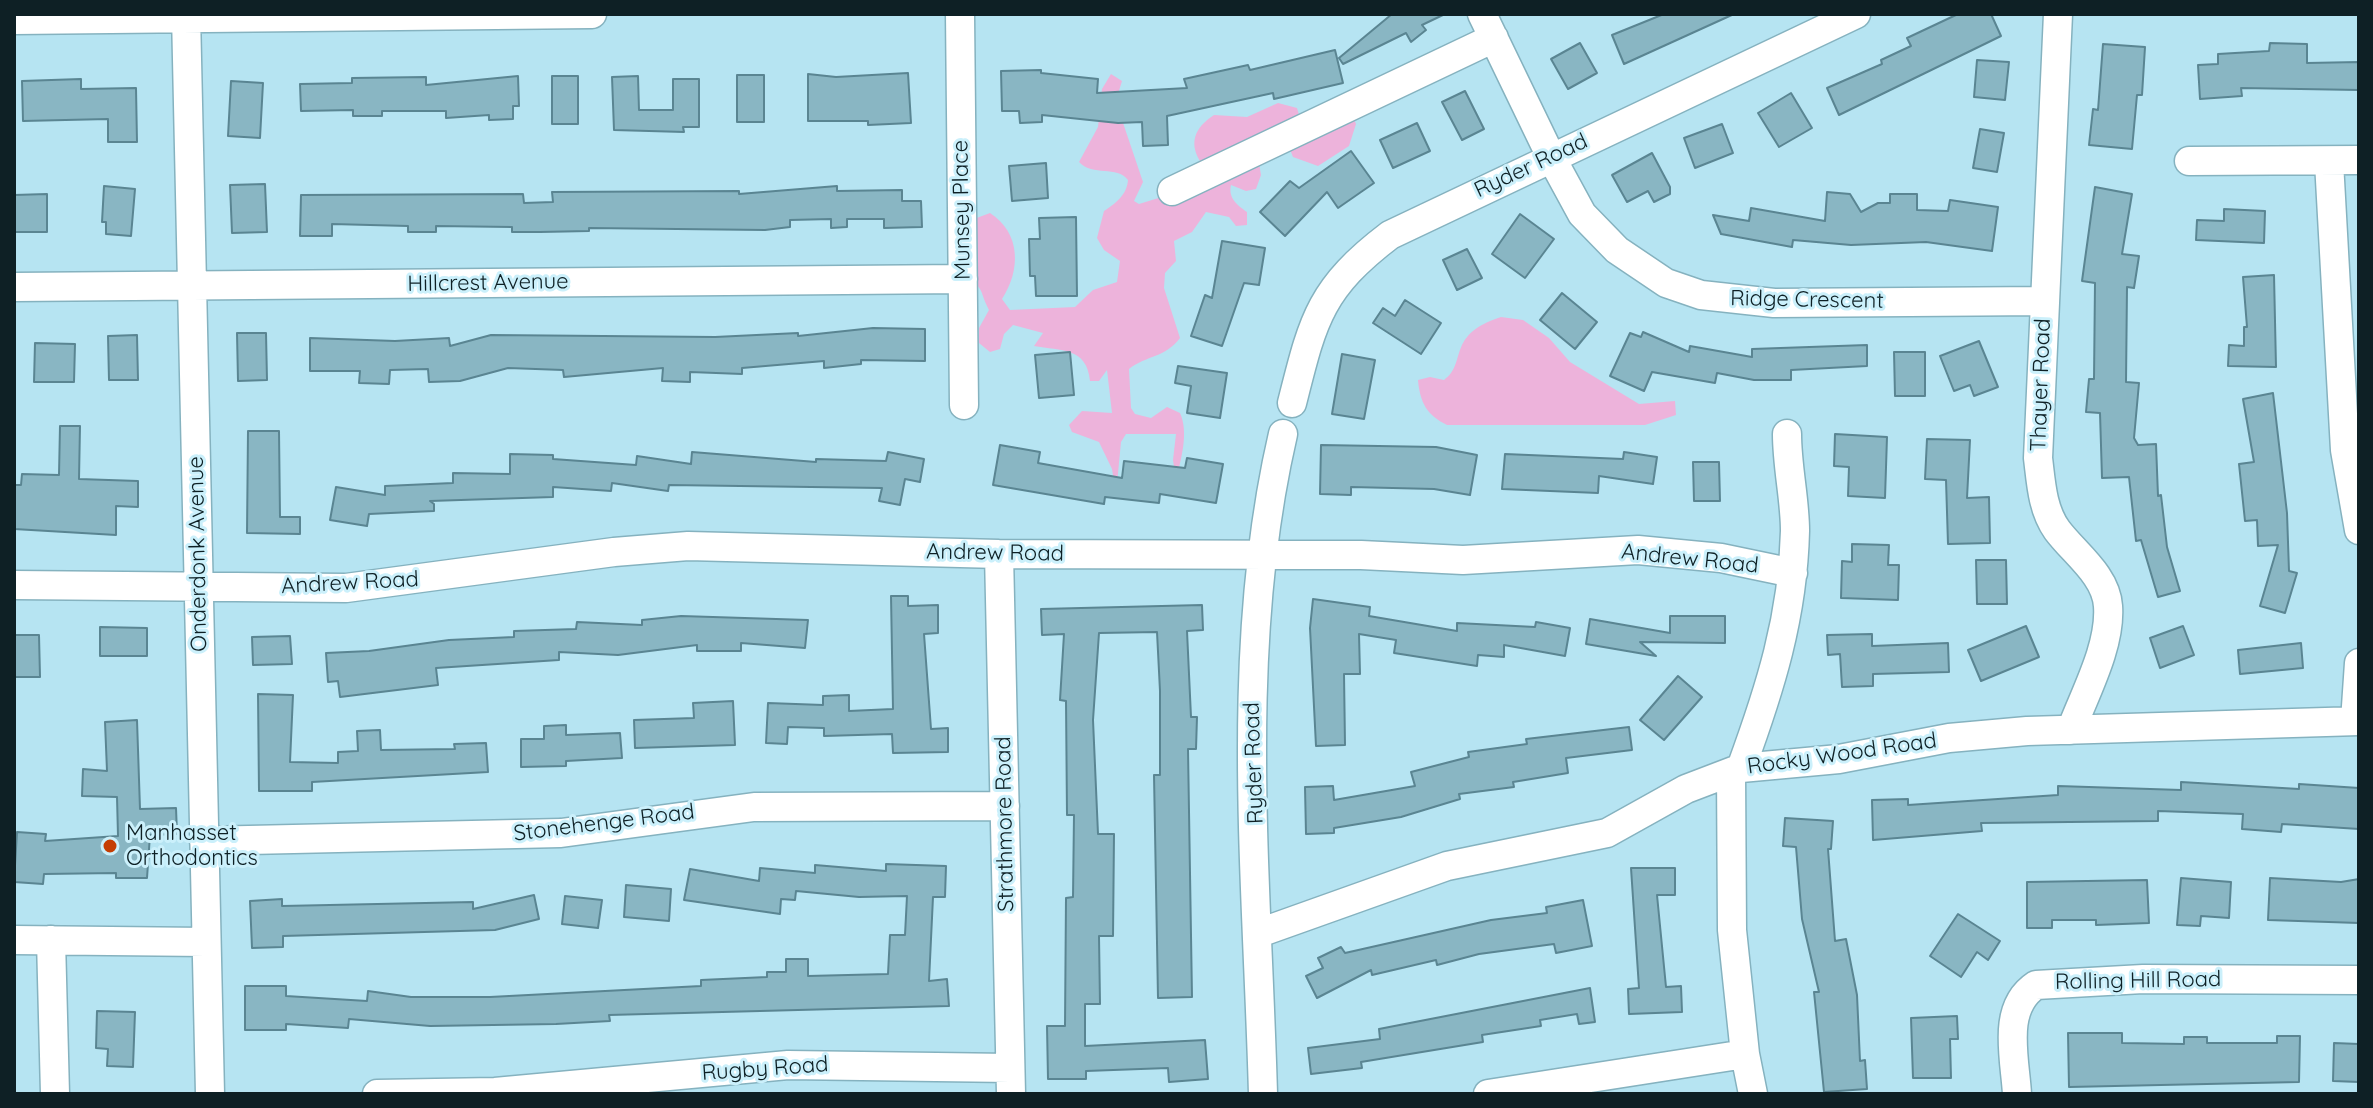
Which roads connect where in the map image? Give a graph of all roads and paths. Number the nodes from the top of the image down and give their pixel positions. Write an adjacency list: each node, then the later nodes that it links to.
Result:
1 (592, 14): 5 (street)
2 (960, 14): 13 (street, Munsey Place)
3 (1856, 14): 8 (street, Ryder Road)
4 (2058, 14): 16 (street, Thayer Road)
5 (186, 16): 6 (street); 14 (street, Onderdonk Avenue)
6 (14, 20)
7 (1488, 26): 8 (street, Ridge Crescent); 12 (street)
8 (1551, 157): 16 (street, Ridge Crescent); 17 (street, Ryder Road)
9 (2359, 160): 11 (street)
10 (2189, 161): 11 (street)
11 (2329, 162): 21 (street)
12 (1172, 191)
13 (963, 279): 14 (street, Hillcrest Avenue); 18 (street, Munsey Place)
14 (192, 286): 15 (street, Hillcrest Avenue); 26 (street, Onderdonk Avenue)
15 (14, 287)
16 (2044, 301): 29 (street, Thayer Road)
17 (1292, 403)
18 (964, 405)
19 (1283, 434): 23 (street, Ryder Road)
20 (1787, 434): 24 (street)
21 (2359, 530)
22 (999, 554): 23 (street, Andrew Road); 26 (street, Andrew Road); 31 (street, Strathmore Road)
23 (1261, 556): 24 (street, Andrew Road); 33 (street, Ryder Road)
24 (1793, 573): 30 (street)
25 (14, 585): 26 (street, Andrew Road)
26 (198, 586): 32 (street, Onderdonk Avenue)
27 (2359, 663): 28 (street)
28 (2357, 721): 29 (street, Rocky Wood Road)
29 (2071, 730): 30 (street, Rocky Wood Road)
30 (1736, 770): 33 (street, Rocky Wood Road); 38 (street)
31 (1005, 806): 32 (street, Stonehenge Road); 39 (street, Strathmore Road)
32 (204, 841): 36 (street, Onderdonk Avenue)
33 (1259, 933): 43 (street, Ryder Road)
34 (14, 940): 35 (street)
35 (51, 940): 36 (street); 40 (street)
36 (206, 942): 41 (street, Onderdonk Avenue)
37 (2359, 980): 46 (street, Rolling Hill Road)
38 (1745, 1054): 44 (street); 45 (street)
39 (1011, 1081): 42 (street, Rugby Road)
40 (55, 1094)
41 (210, 1094)
42 (377, 1094)
43 (1263, 1094)
44 (1488, 1094)
45 (1753, 1094)
46 (2017, 1094)

